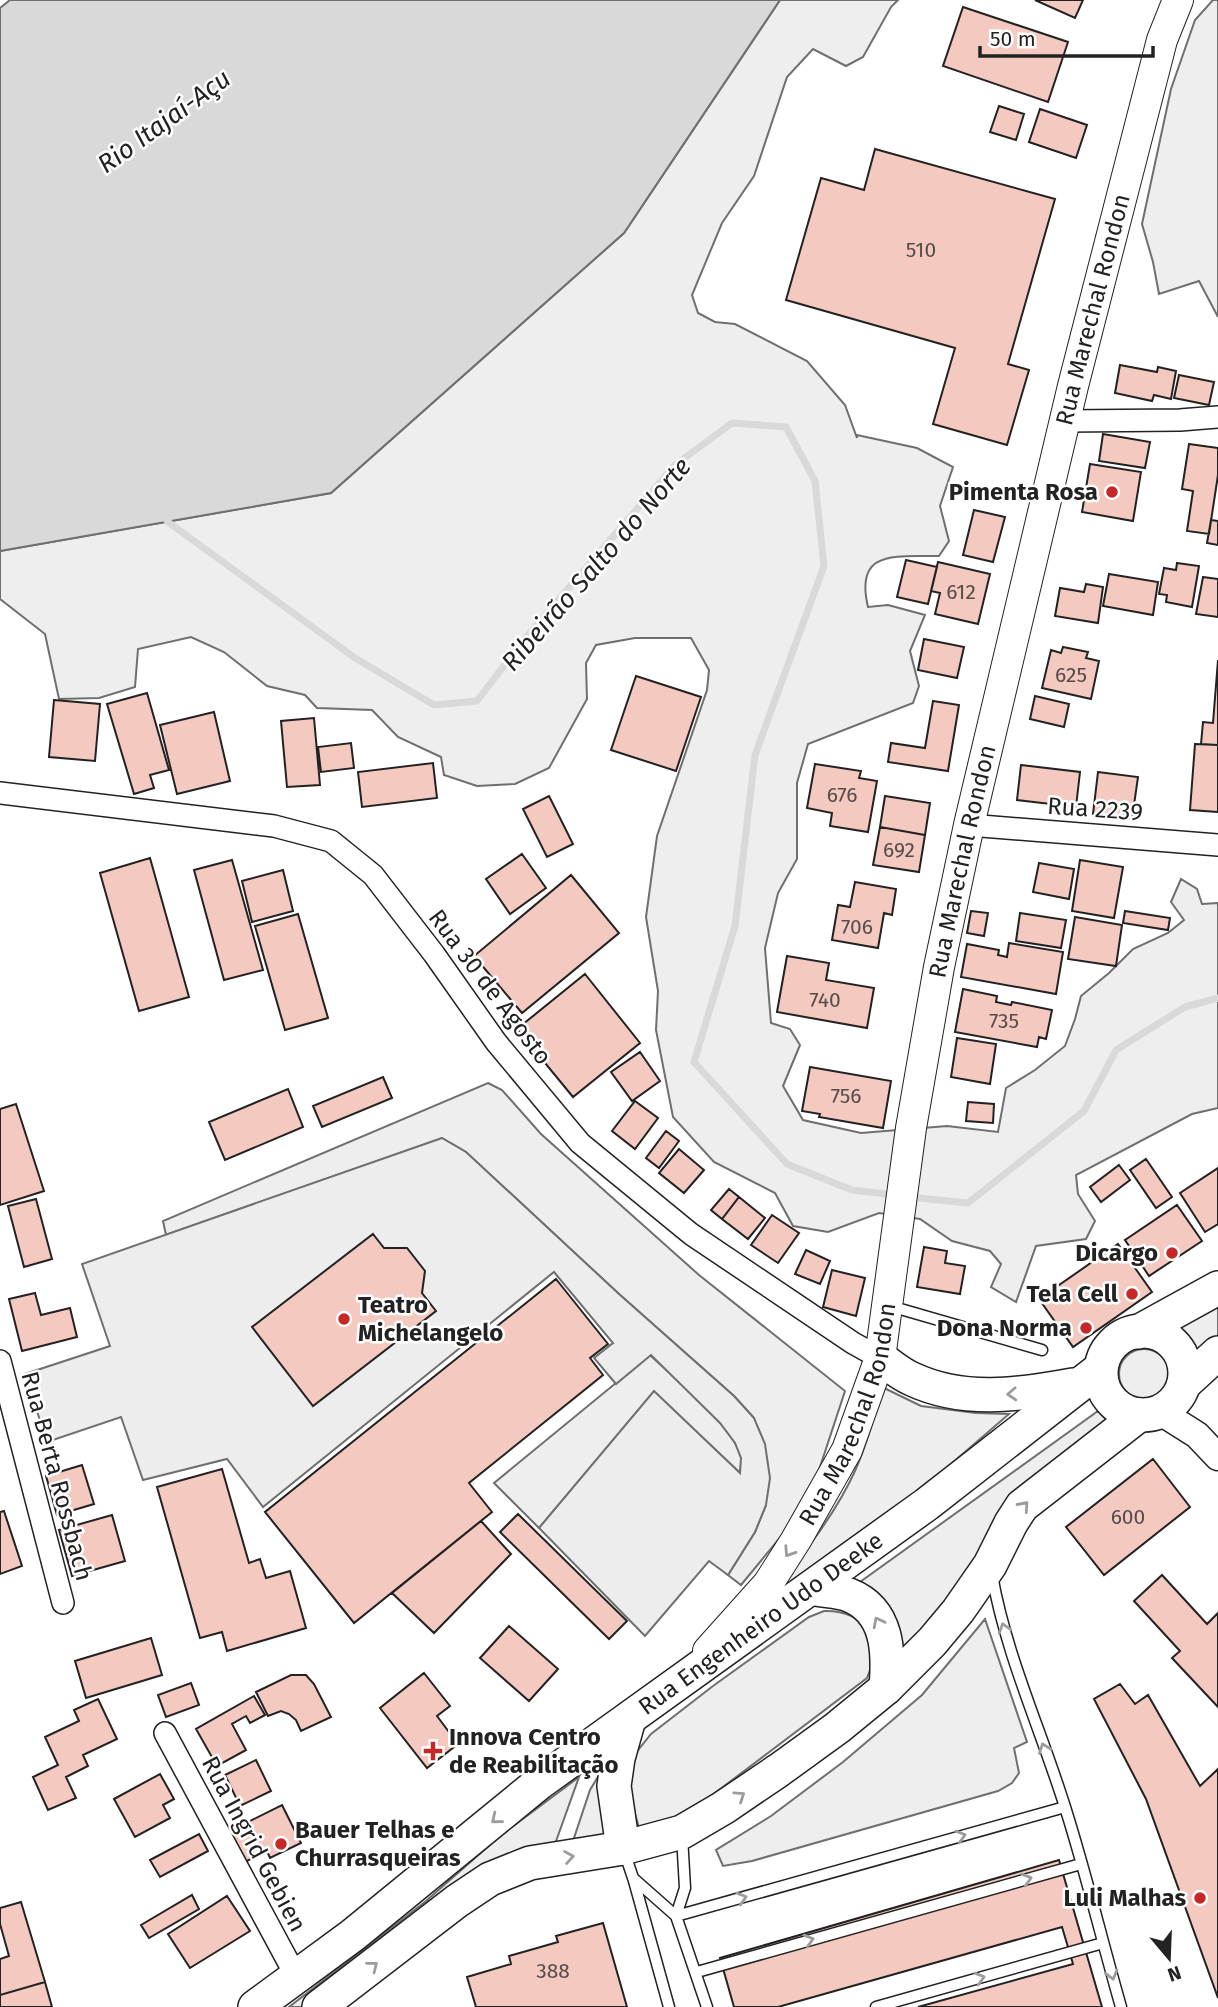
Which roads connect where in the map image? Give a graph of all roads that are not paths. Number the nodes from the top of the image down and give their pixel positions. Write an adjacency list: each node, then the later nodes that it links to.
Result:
1 (1178, 0): 3 (main road, Rua Marechal Rondon)
2 (1218, 417): 3 (street)
3 (1065, 421): 5 (main road, Rua Marechal Rondon)
4 (0, 793): 12 (street, Rua 30 de Agosto)
5 (969, 825): 6 (street, Rua 2239); 8 (main road, Rua Marechal Rondon)
6 (1218, 845)
7 (1218, 1288): 9 (main road)
8 (887, 1306): 10 (lane); 12 (main road, Rua Marechal Rondon)
9 (1138, 1332): 14 (main road); 15 (main road)
10 (1042, 1350)
11 (1218, 1353): 15 (main road)
12 (880, 1358): 14 (main road, one-way to 12); 20 (main road, Rua Marechal Rondon, one-way to 20)
13 (0, 1361): 19 (street, Rua Berta Rossbach)
14 (1090, 1376): 15 (main road); 18 (main road, Rua Engenheiro Udo Deeke)
15 (1165, 1401): 16 (street); 17 (main road, one-way to 15)
16 (1218, 1457)
17 (990, 1565): 21 (main road); 24 (lane, one-way to 17)
18 (811, 1588): 20 (main road, Rua Engenheiro Udo Deeke); 21 (main road, one-way to 18)
19 (63, 1603)
20 (681, 1681): 22 (main road, Rua Engenheiro Udo Deeke)
21 (886, 1688): 25 (main road, one-way to 21)
22 (629, 1718): 26 (main road); 31 (main road, Rua Engenheiro Udo Deeke, one-way to 31)
23 (165, 1733): 31 (street, Rua Ingrid Gebien)
24 (1065, 1807): 27 (lane); 28 (lane, one-way to 24)
25 (682, 1832): 26 (main road); 28 (lane)
26 (628, 1863): 28 (lane); 33 (main road, one-way to 26); 34 (lane)
27 (1081, 1864): 29 (lane); 30 (lane, one-way to 27)
28 (676, 1916): 30 (lane)
29 (1103, 1943): 36 (lane, one-way to 29); 37 (lane, one-way to 37)
30 (697, 1972): 35 (lane)
31 (296, 1978): 32 (main road, Rua Engenheiro Udo Deeke)
32 (255, 2007)
33 (319, 2007)
34 (669, 2007)
35 (707, 2007)
36 (876, 2007)
37 (1121, 2007)

